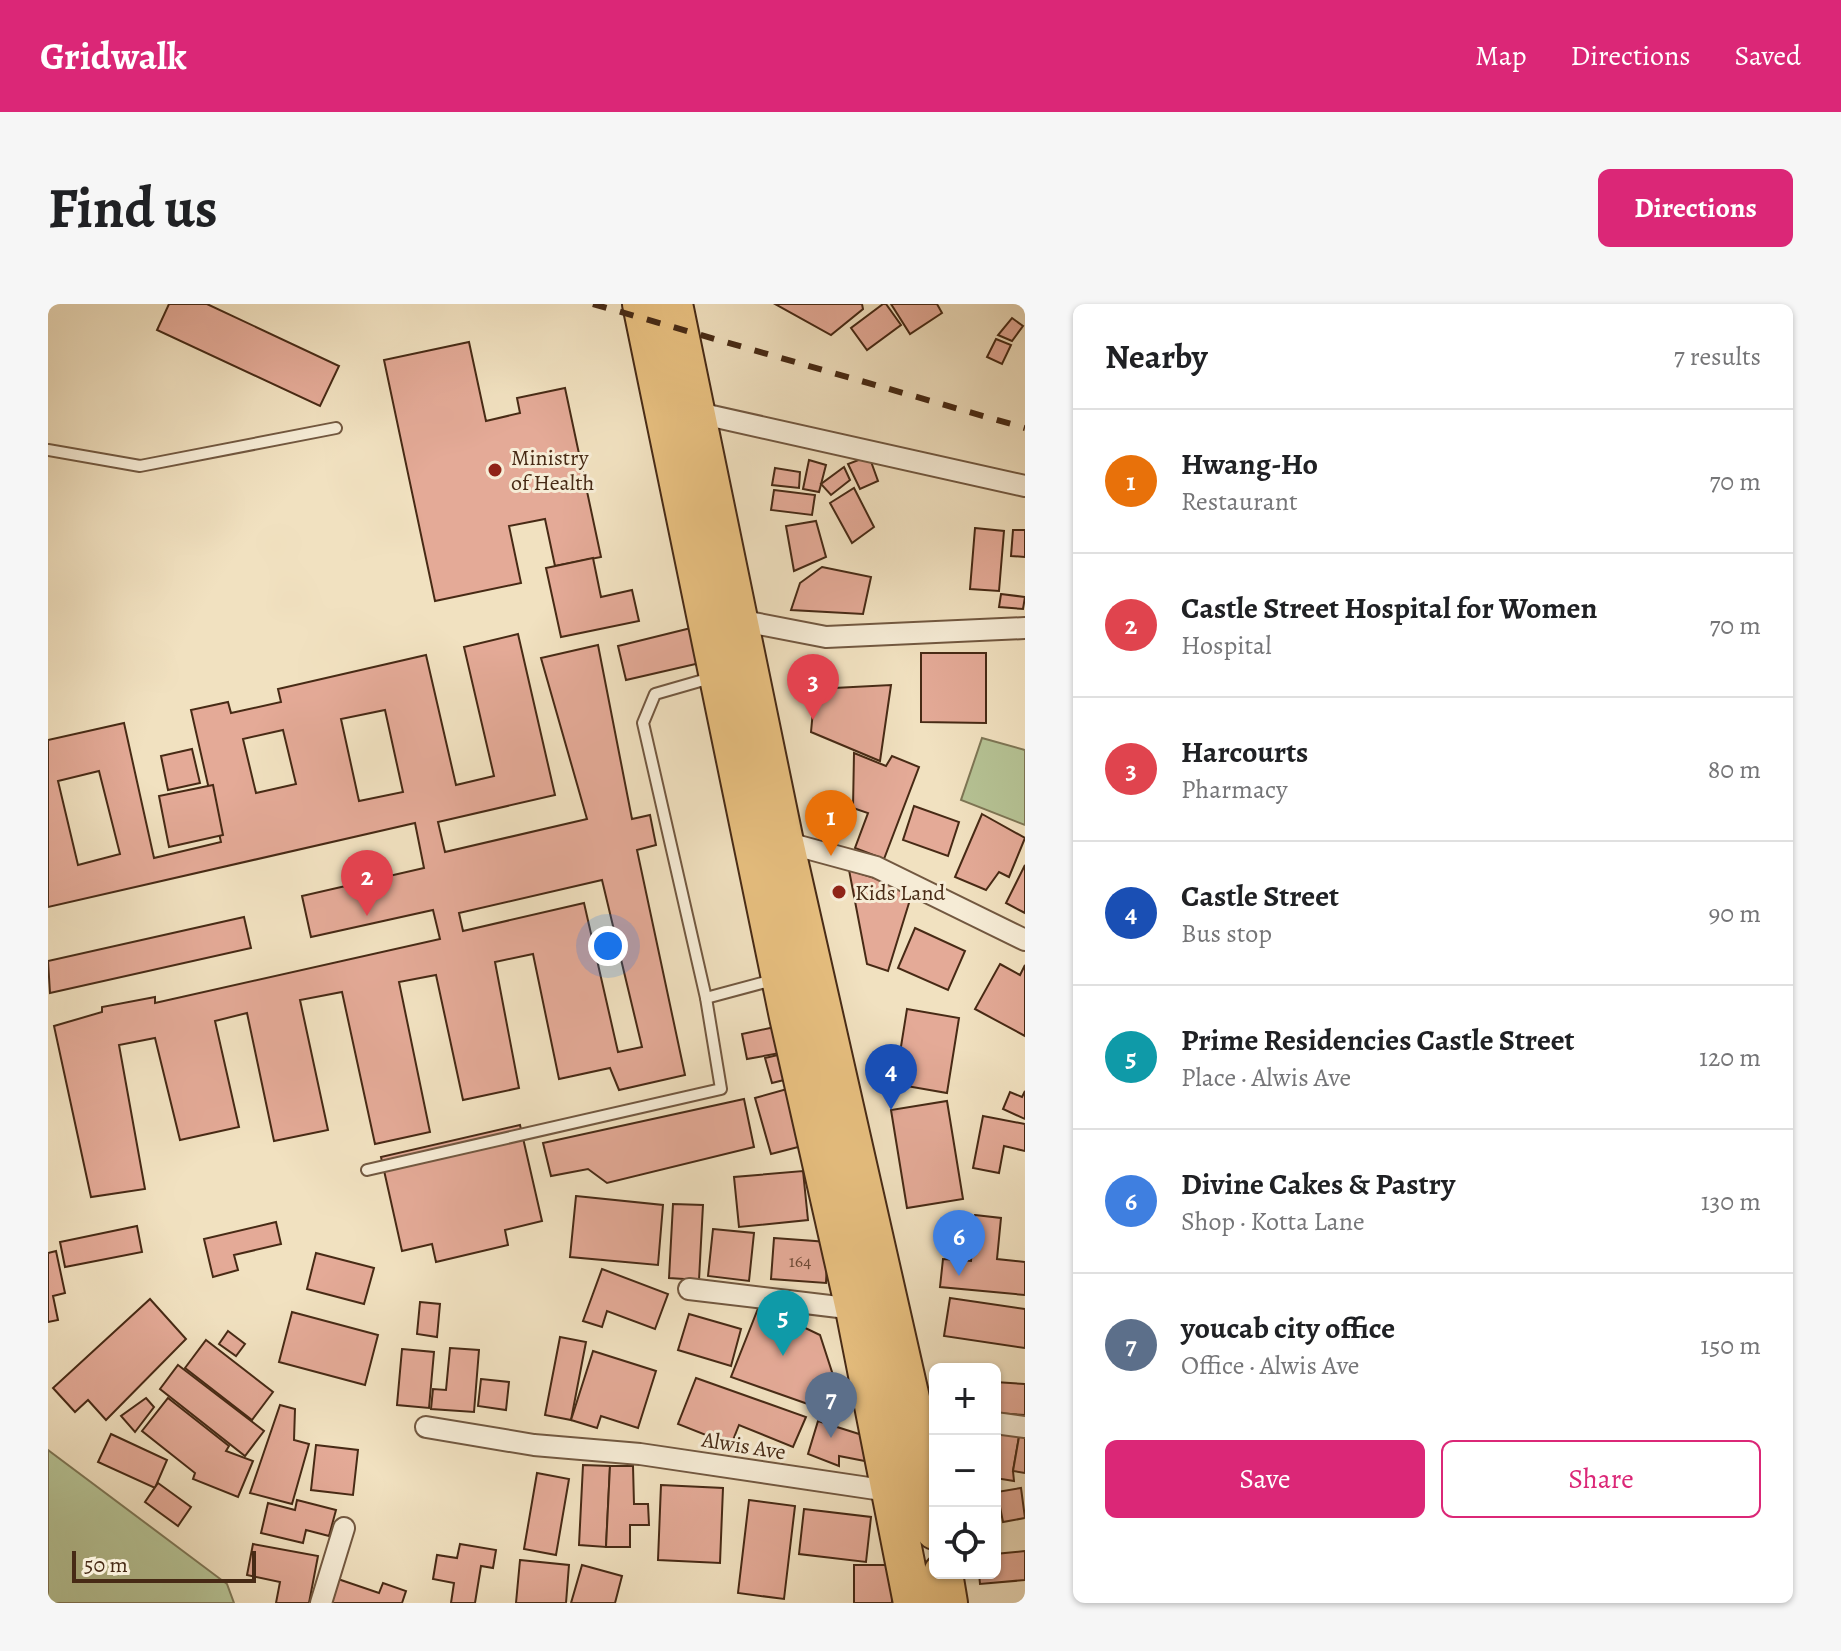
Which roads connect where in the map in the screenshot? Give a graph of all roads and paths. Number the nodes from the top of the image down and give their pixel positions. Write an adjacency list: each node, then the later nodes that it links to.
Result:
1 (642, 304): 9 (highway)
2 (673, 304): 3 (highway)
3 (694, 412): 6 (street); 7 (highway)
4 (336, 428): 5 (lane)
5 (48, 450)
6 (1025, 486)
7 (738, 620): 8 (street); 10 (highway)
8 (1025, 628)
9 (718, 675): 12 (highway); 13 (lane)
10 (784, 842): 11 (street); 12 (highway)
11 (1025, 940)
12 (797, 975): 13 (lane); 16 (highway); 17 (highway)
13 (706, 998): 14 (lane)
14 (367, 1170)
15 (689, 1289): 16 (street)
16 (855, 1309): 21 (highway)
17 (924, 1416): 22 (highway)
18 (1001, 1424): 20 (street)
19 (426, 1427): 21 (street, Alwis Ave)
20 (1025, 1427)
21 (889, 1491): 26 (highway)
22 (933, 1507)
23 (344, 1528): 25 (street)
24 (944, 1579): 27 (highway)
25 (321, 1603)
26 (913, 1603)
27 (948, 1603)

